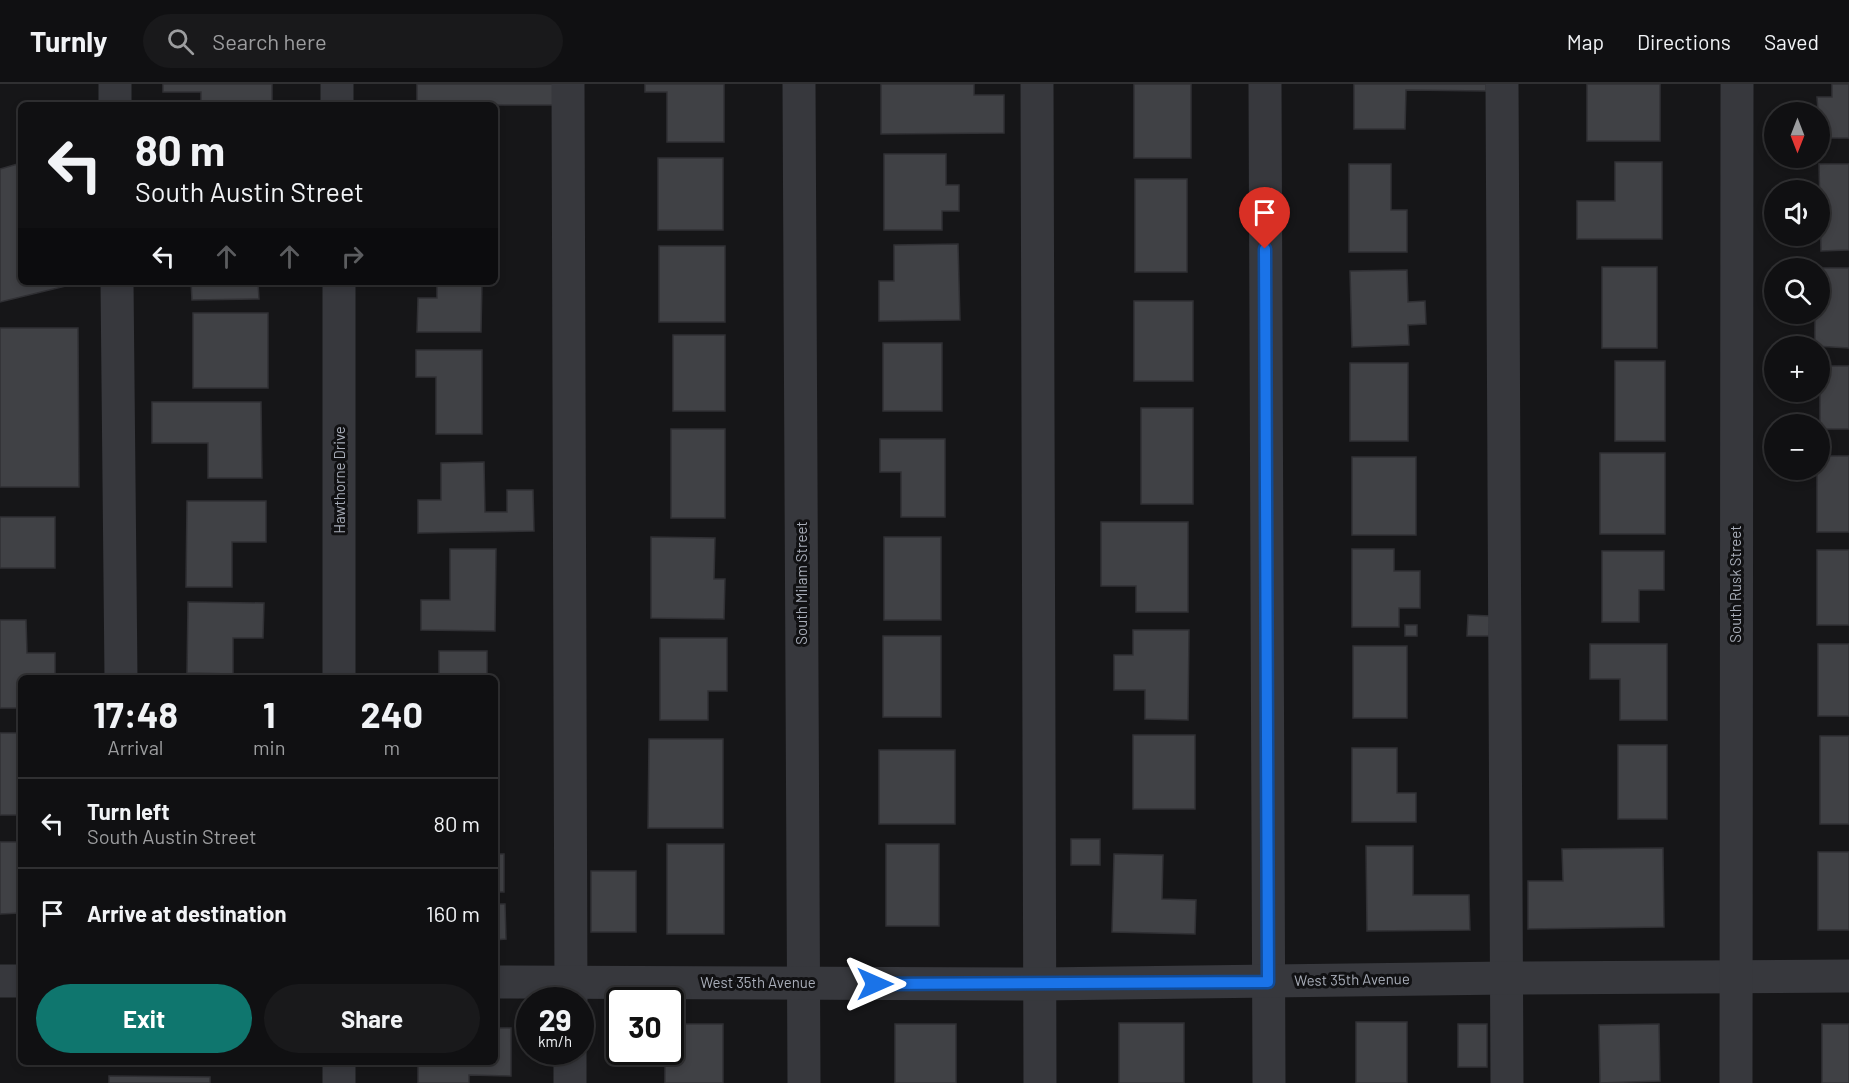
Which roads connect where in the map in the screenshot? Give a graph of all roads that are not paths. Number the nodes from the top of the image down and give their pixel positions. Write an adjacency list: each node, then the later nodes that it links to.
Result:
1 (115, 84): 9 (street)
2 (337, 84): 10 (street)
3 (568, 84): 25 (street)
4 (799, 84): 22 (street, South Milam Street)
5 (1037, 84): 23 (street)
6 (1265, 84): 21 (street)
7 (1502, 84): 17 (street)
8 (1737, 84): 15 (street, South Rusk Street)
9 (115, 102)
10 (337, 102)
11 (117, 285): 13 (street)
12 (339, 285): 14 (street, Hawthorne Drive)
13 (120, 675)
14 (339, 675)
15 (1736, 976): 16 (street, West 35th Avenue); 17 (street, West 35th Avenue); 35 (street, South Rusk Street)
16 (1849, 976)
17 (1508, 978): 21 (street, West 35th Avenue); 34 (street)
18 (0, 981): 19 (street)
19 (18, 981)
20 (498, 982): 24 (street, West 35th Avenue)
21 (1268, 982): 23 (street, West 35th Avenue); 33 (street)
22 (804, 984): 23 (street, West 35th Avenue); 26 (street, West 35th Avenue); 31 (street, South Milam Street)
23 (1041, 984): 32 (street)
24 (537, 987)
25 (571, 987)
26 (594, 990)
27 (339, 1065): 29 (street)
28 (570, 1065): 30 (street)
29 (339, 1083)
30 (570, 1083)
31 (804, 1083)
32 (1040, 1083)
33 (1269, 1083)
34 (1507, 1083)
35 (1736, 1083)

